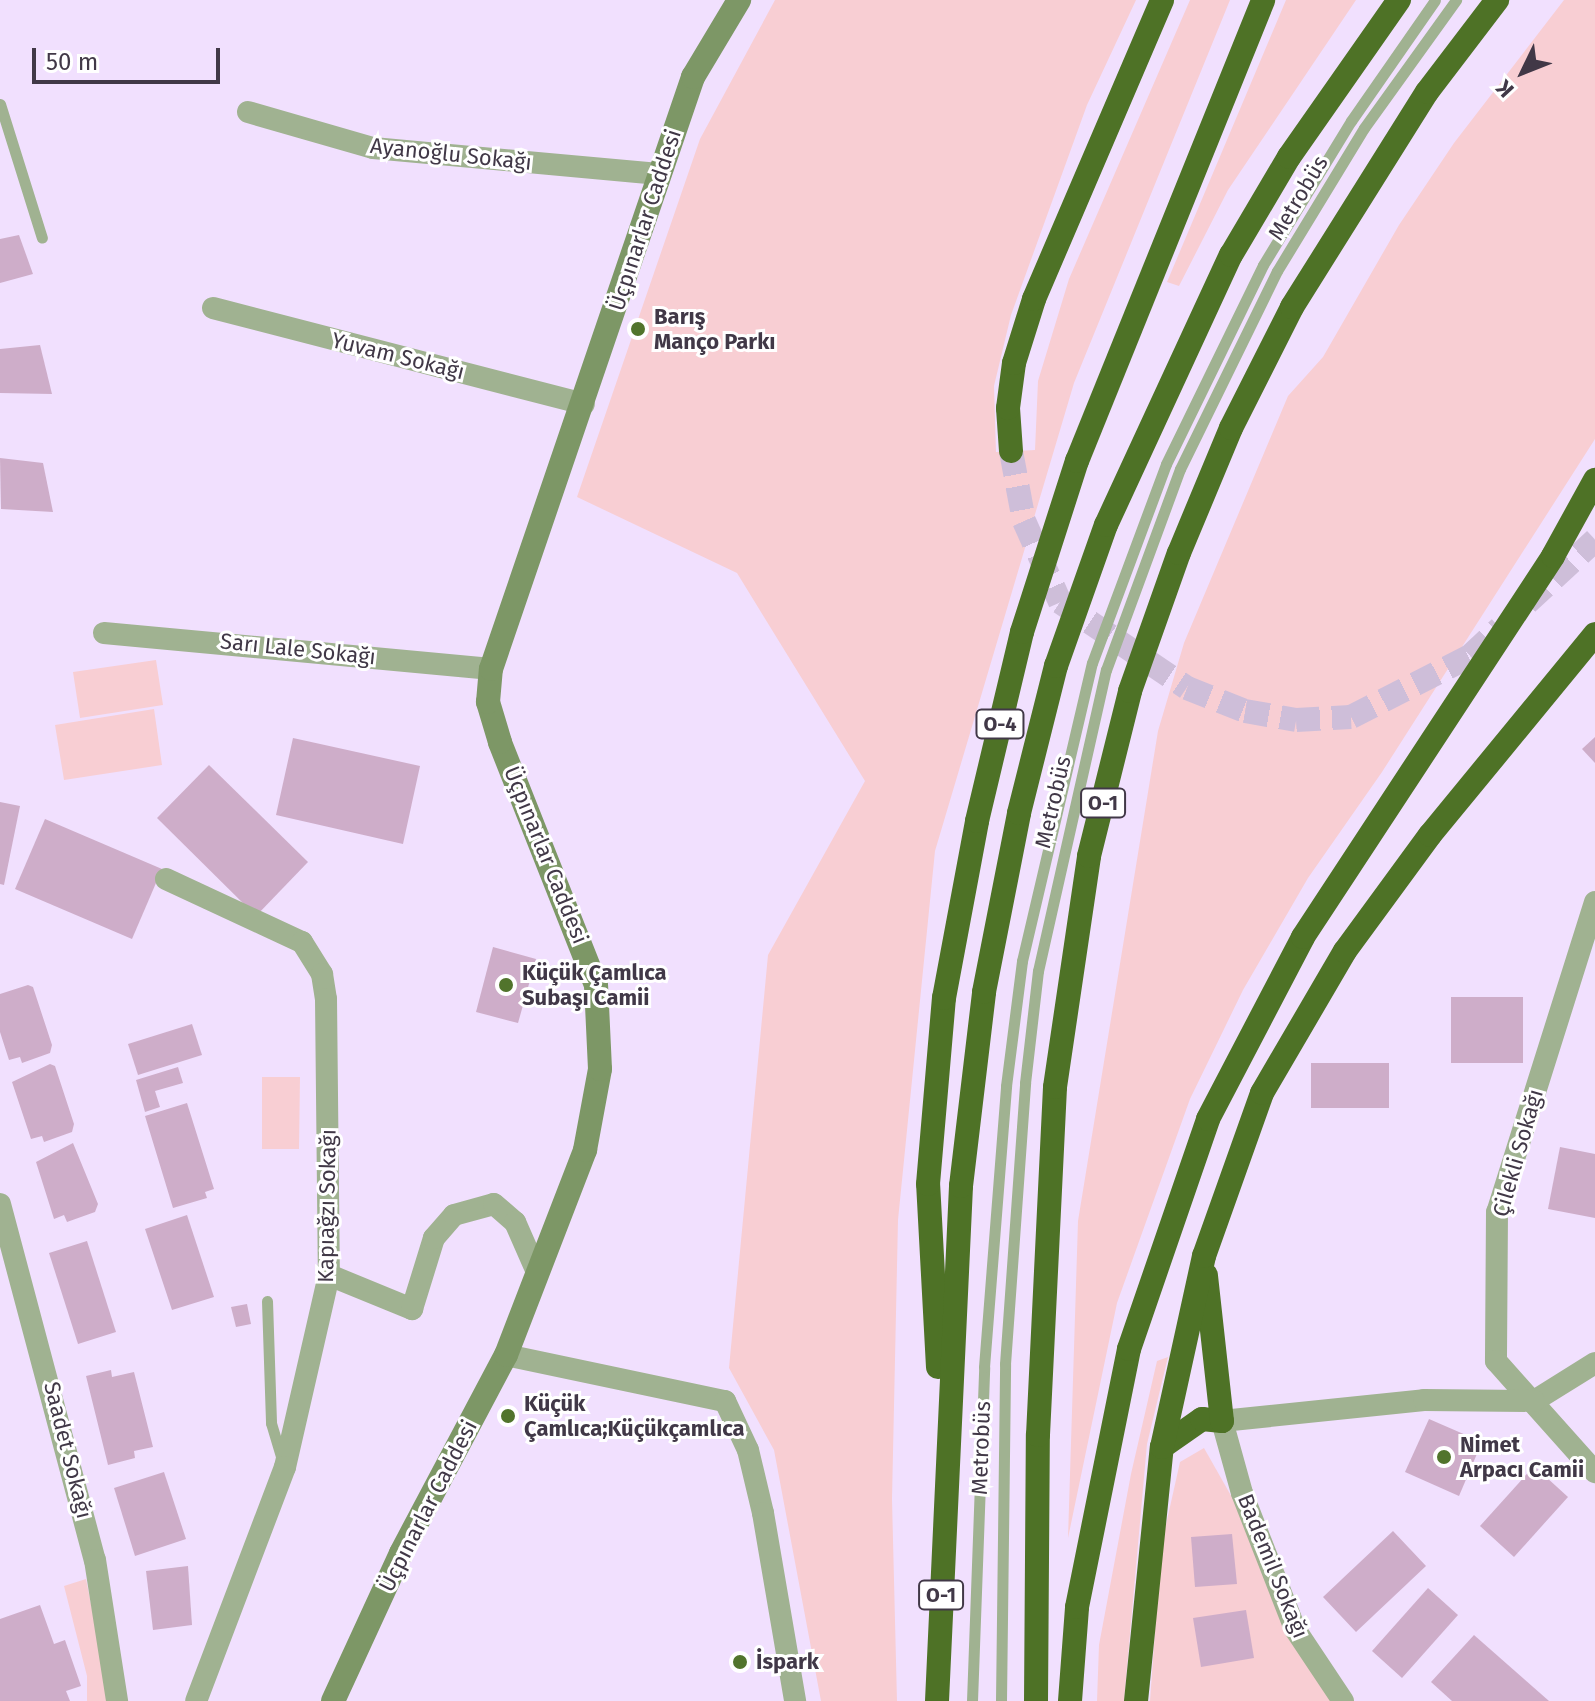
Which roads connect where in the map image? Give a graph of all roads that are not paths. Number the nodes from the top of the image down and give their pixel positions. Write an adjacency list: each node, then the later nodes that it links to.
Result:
1 (739, 0): 10 (street, Üçpınarlar Caddesi)
2 (1162, 0): 14 (highway)
3 (1263, 0): 33 (highway, O-4)
4 (1399, 0): 33 (highway, O-1)
5 (1435, 0): 39 (lane, Metrobüs)
6 (1456, 0): 40 (lane, Metrobüs)
7 (1497, 0): 41 (highway, O-1)
8 (0, 104): 11 (lane)
9 (248, 112): 10 (street, Ayanoğlu Sokağı)
10 (659, 174): 13 (street, Üçpınarlar Caddesi)
11 (42, 238)
12 (213, 308): 13 (street, Yuvam Sokağı)
13 (584, 404): 18 (street, Üçpınarlar Caddesi)
14 (1011, 451)
15 (1595, 480): 42 (highway)
16 (104, 633): 18 (street, Sarı Lale Sokağı)
17 (1595, 634): 22 (highway)
18 (491, 669): 23 (street, Üçpınarlar Caddesi)
19 (166, 879): 24 (street, Kapıağzı Sokağı)
20 (1595, 902): 28 (street, Çilekli Sokağı)
21 (0, 1204): 34 (street, Saadet Sokağı)
22 (1204, 1256): 29 (highway); 30 (highway)
23 (537, 1272): 24 (street); 26 (street, Üçpınarlar Caddesi)
24 (329, 1275): 31 (street, Kapıağzı Sokağı)
25 (267, 1301): 31 (lane)
26 (506, 1355): 36 (street, Üçpınarlar Caddesi); 37 (street)
27 (1595, 1363): 28 (street)
28 (1534, 1401): 29 (street); 32 (street, Çilekli Sokağı)
29 (1222, 1421): 30 (highway); 44 (street, Bademil Sokağı)
30 (1162, 1447): 43 (highway)
31 (285, 1467): 35 (street, Kapıağzı Sokağı)
32 (1595, 1472)
33 (945, 1489): 38 (highway, O-1)
34 (117, 1701)
35 (196, 1701)
36 (333, 1701)
37 (795, 1701)
38 (937, 1701)
39 (972, 1701)
40 (1001, 1701)
41 (1036, 1701)
42 (1070, 1701)
43 (1136, 1701)
44 (1343, 1701)

